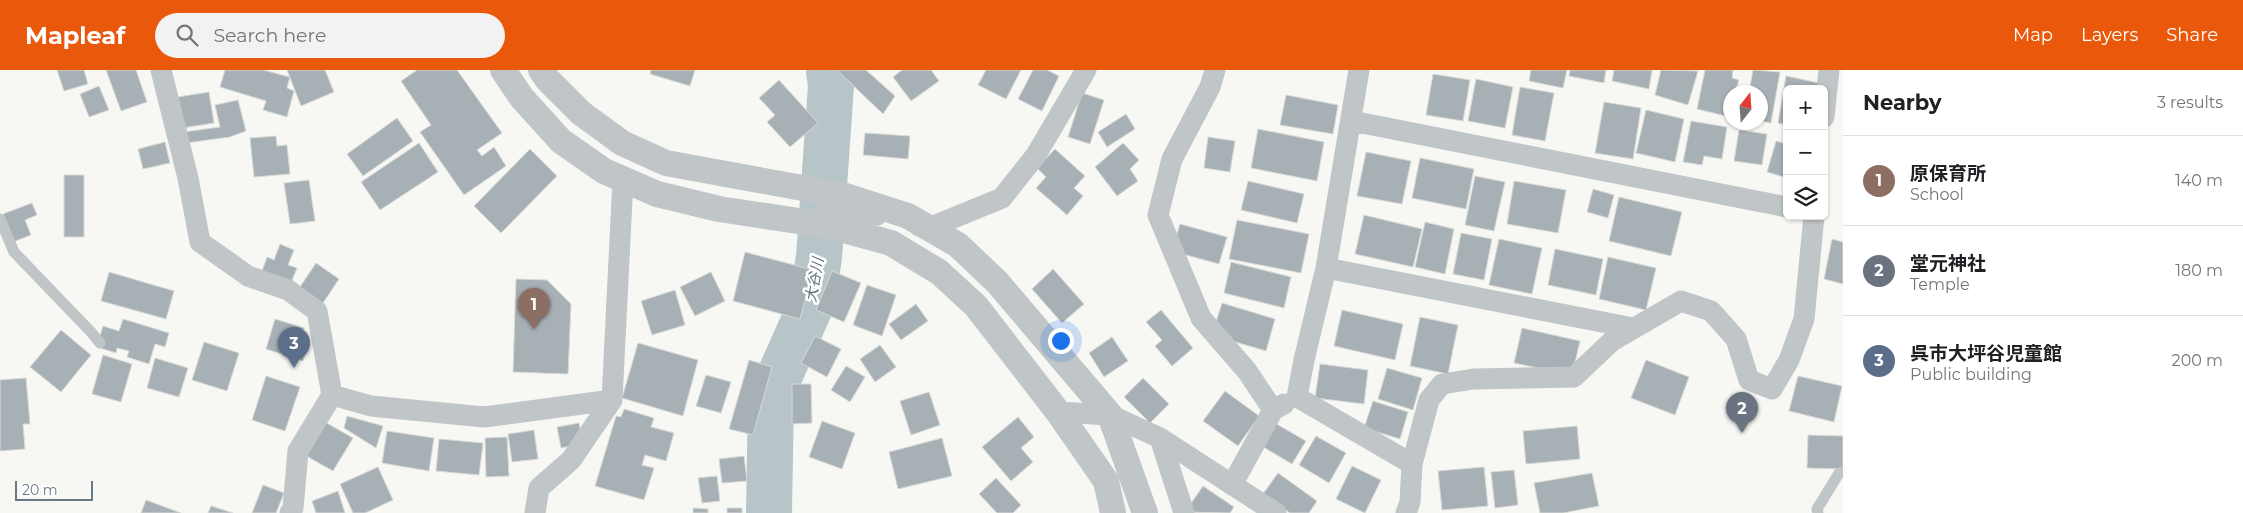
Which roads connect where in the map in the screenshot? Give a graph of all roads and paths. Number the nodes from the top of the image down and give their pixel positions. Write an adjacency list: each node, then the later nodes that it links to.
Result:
1 (161, 70): 21 (street)
2 (503, 70): 12 (street)
3 (541, 70): 17 (street)
4 (1086, 70): 17 (street)
5 (1215, 70): 24 (street)
6 (1359, 70): 11 (street)
7 (1829, 70): 10 (street)
8 (1838, 70): 9 (lane)
9 (1843, 71)
10 (1827, 85)
11 (1352, 121): 13 (street); 18 (street)
12 (623, 179): 23 (street); 25 (street)
13 (1783, 205)
14 (821, 216): 17 (street)
15 (0, 219): 20 (lane)
16 (1814, 220): 19 (street)
17 (929, 228): 26 (street)
18 (1326, 268): 19 (street); 22 (street)
19 (1633, 328): 28 (street)
20 (100, 343)
21 (332, 395): 23 (street); 31 (street)
22 (1297, 397): 24 (street); 28 (street)
23 (612, 400): 32 (street)
24 (1273, 410): 30 (street)
25 (1058, 412): 26 (street); 33 (street)
26 (1110, 415): 27 (street); 34 (street)
27 (1160, 438): 30 (street); 35 (street)
28 (1412, 464): 37 (street)
29 (1843, 472): 38 (lane)
30 (1232, 485): 36 (street)
31 (293, 511)
32 (535, 513)
33 (1113, 513)
34 (1145, 513)
35 (1184, 513)
36 (1276, 513)
37 (1406, 513)
38 (1818, 513)

